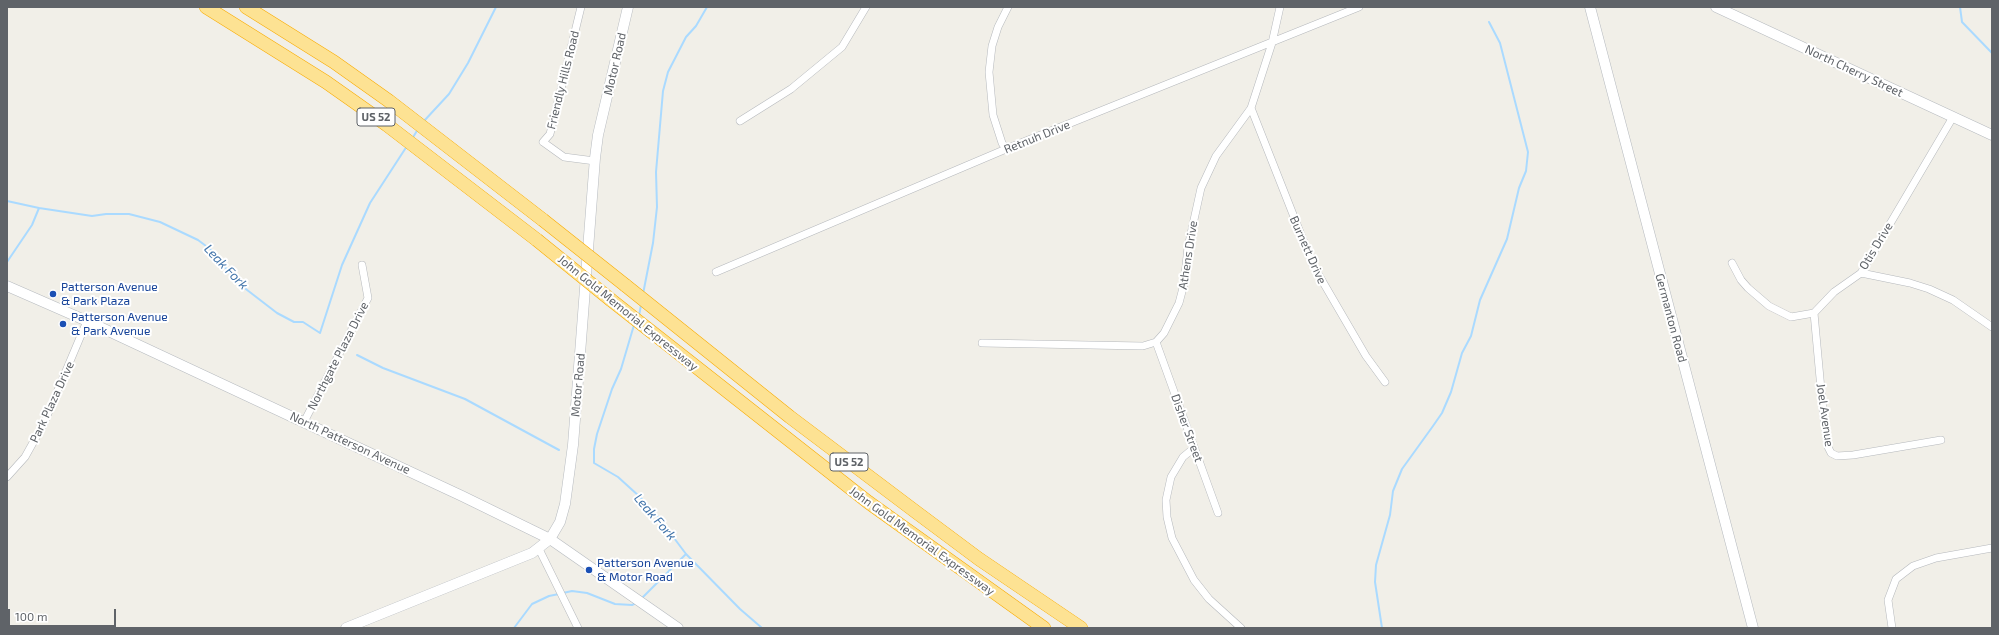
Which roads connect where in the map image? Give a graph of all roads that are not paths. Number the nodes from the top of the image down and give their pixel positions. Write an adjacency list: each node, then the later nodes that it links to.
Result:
1 (206, 7): 40 (highway, John Gold Memorial Expressway / US 52, bridge)
2 (246, 7): 41 (highway, John Gold Memorial Expressway / US 52, bridge)
3 (581, 7): 17 (street, Friendly Hills Road)
4 (628, 7): 17 (main road, Motor Road)
5 (866, 7): 14 (street)
6 (1008, 7): 16 (street)
7 (1280, 7): 11 (street, Athens Drive)
8 (1359, 7): 11 (street, Retnuh Drive)
9 (1590, 7): 43 (main road, Germanton Road)
10 (1716, 7): 13 (main road, North Cherry Street)
11 (1272, 42): 12 (street, Athens Drive); 16 (street, Retnuh Drive)
12 (1251, 108): 26 (street, Athens Drive); 28 (street, Burnett Drive)
13 (1953, 117): 15 (main road, North Cherry Street); 21 (street, Otis Drive)
14 (740, 121)
15 (1992, 135)
16 (1006, 150): 20 (street, Retnuh Drive)
17 (595, 161): 34 (main road, Motor Road)
18 (1732, 263): 23 (street)
19 (362, 265): 29 (street, Northgate Plaza Drive)
20 (716, 272)
21 (1860, 273): 23 (street, Otis Drive); 25 (street)
22 (7, 286): 24 (main road, North Patterson Avenue)
23 (1814, 313): 30 (street, Joel Avenue)
24 (87, 321): 29 (main road, North Patterson Avenue); 32 (street, Park Plaza Drive)
25 (1992, 327)
26 (1156, 342): 27 (street); 31 (street, Disher Street)
27 (982, 343)
28 (1384, 382)
29 (304, 422): 34 (main road, North Patterson Avenue)
30 (1941, 440)
31 (1194, 448): 33 (street, Disher Street); 42 (street)
32 (7, 477)
33 (1218, 514)
34 (550, 539): 36 (main road, Motor Road); 39 (main road, North Patterson Avenue)
35 (1992, 548): 44 (street)
36 (539, 549): 37 (main road, Motor Road); 38 (street)
37 (346, 628)
38 (578, 628)
39 (678, 628)
40 (1044, 628)
41 (1081, 628)
42 (1241, 628)
43 (1753, 628)
44 (1892, 628)

